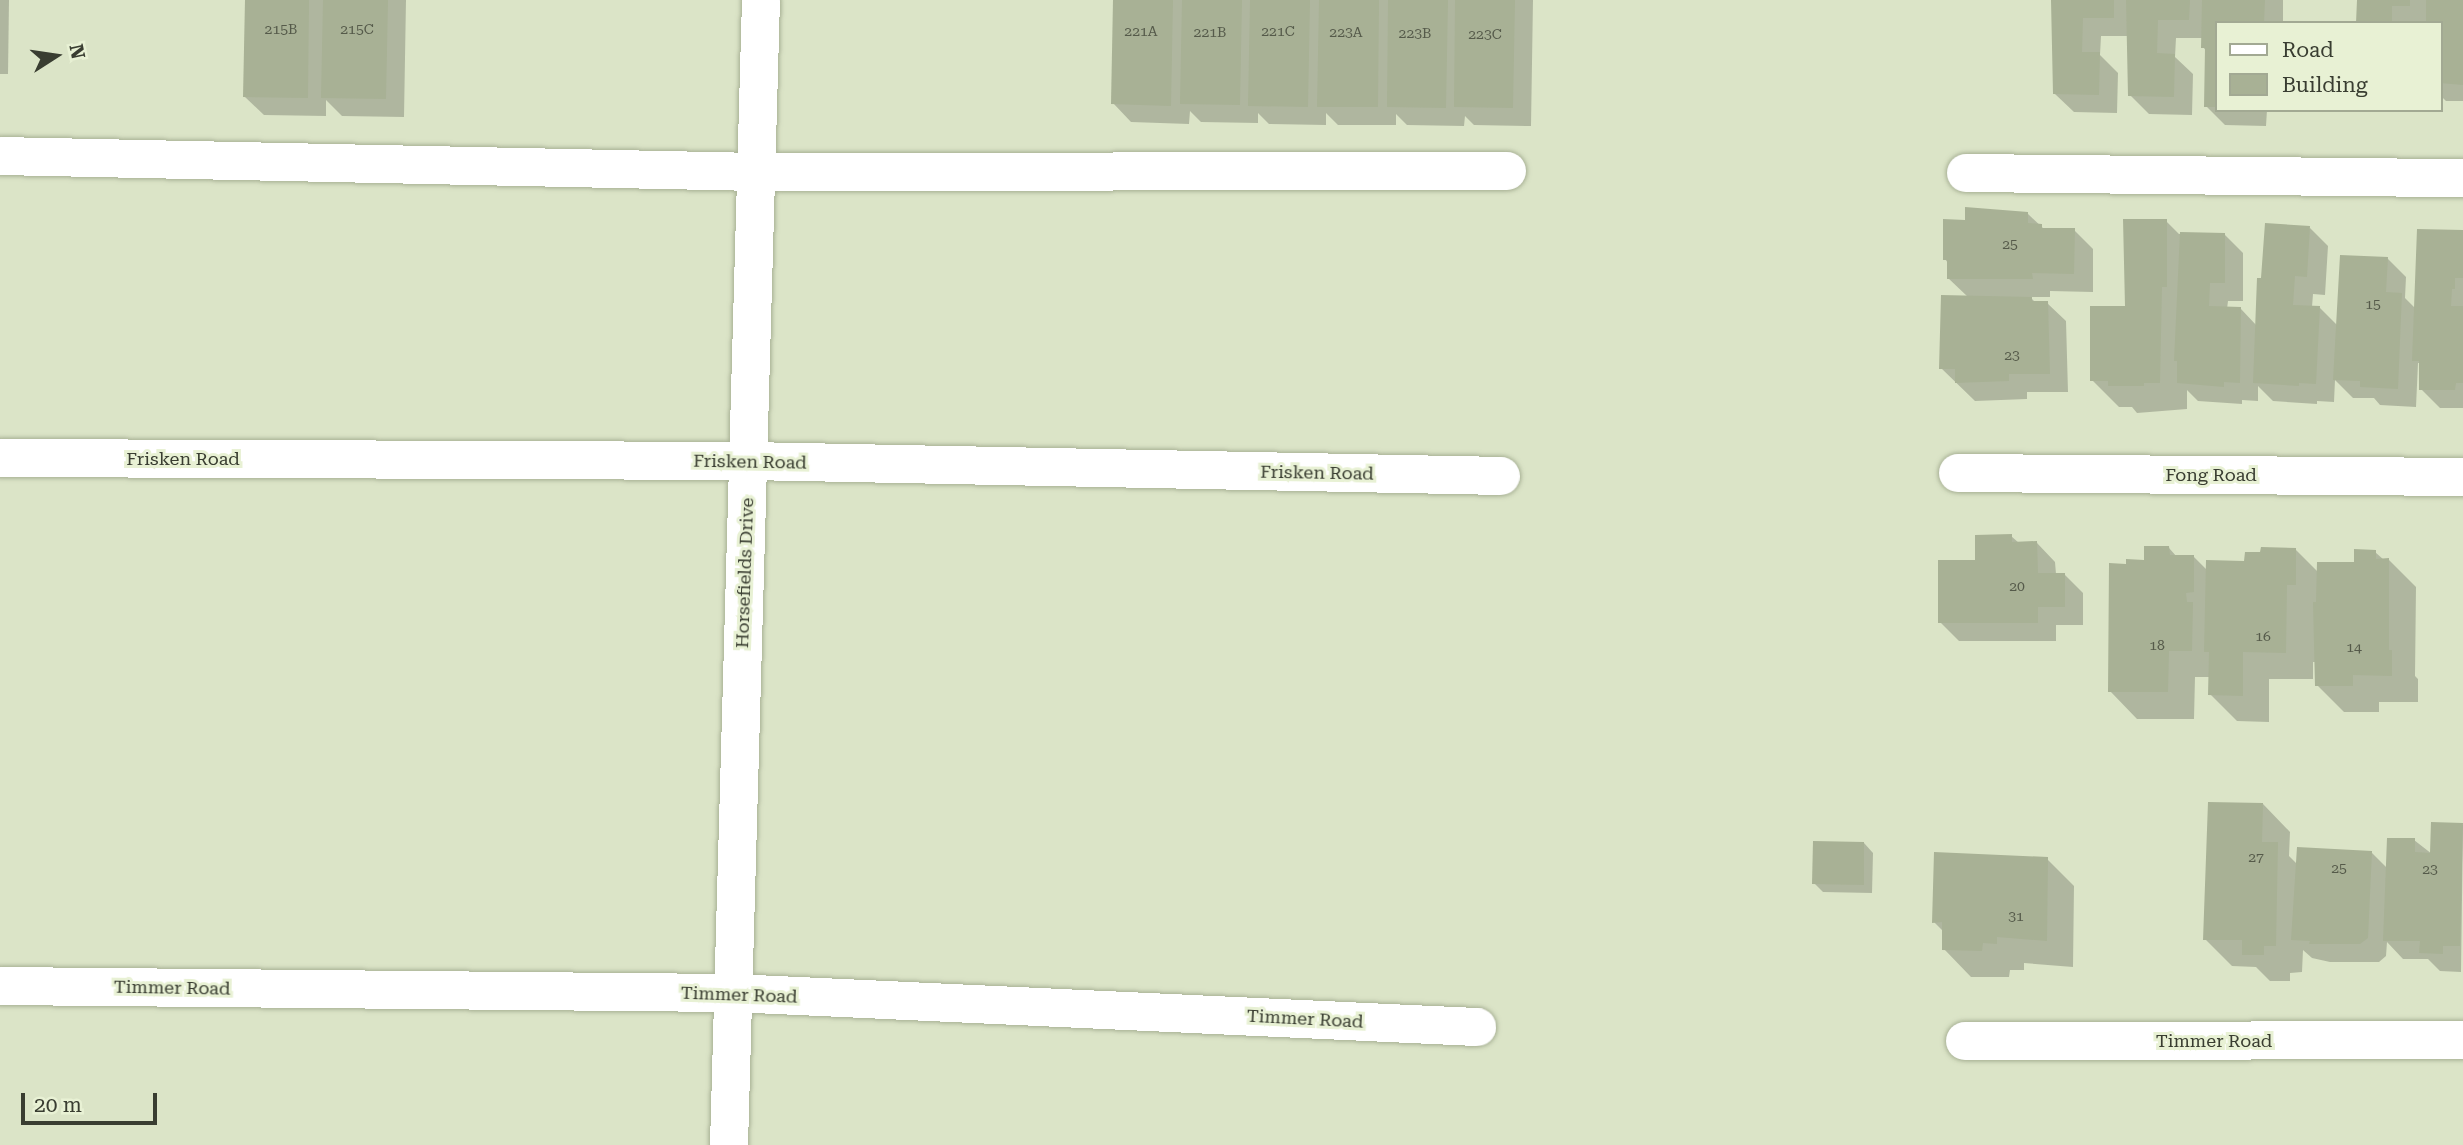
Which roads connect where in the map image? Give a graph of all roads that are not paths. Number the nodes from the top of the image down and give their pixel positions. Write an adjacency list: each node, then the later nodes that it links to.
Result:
1 (761, 0): 4 (street, Horsefields Drive)
2 (0, 156): 4 (street)
3 (1507, 171): 4 (street)
4 (757, 172): 8 (street, Horsefields Drive)
5 (1966, 173): 6 (street)
6 (2463, 178)
7 (0, 458): 8 (street, Frisken Road)
8 (749, 461): 10 (street, Frisken Road); 13 (street, Horsefields Drive)
9 (1958, 474): 11 (street, Fong Road)
10 (1501, 476)
11 (2463, 477)
12 (0, 986): 13 (street, Timmer Road)
13 (733, 993): 14 (street, Timmer Road); 17 (street, Horsefields Drive)
14 (1477, 1027)
15 (2463, 1040): 16 (street, Timmer Road)
16 (1965, 1041)
17 (729, 1145)

